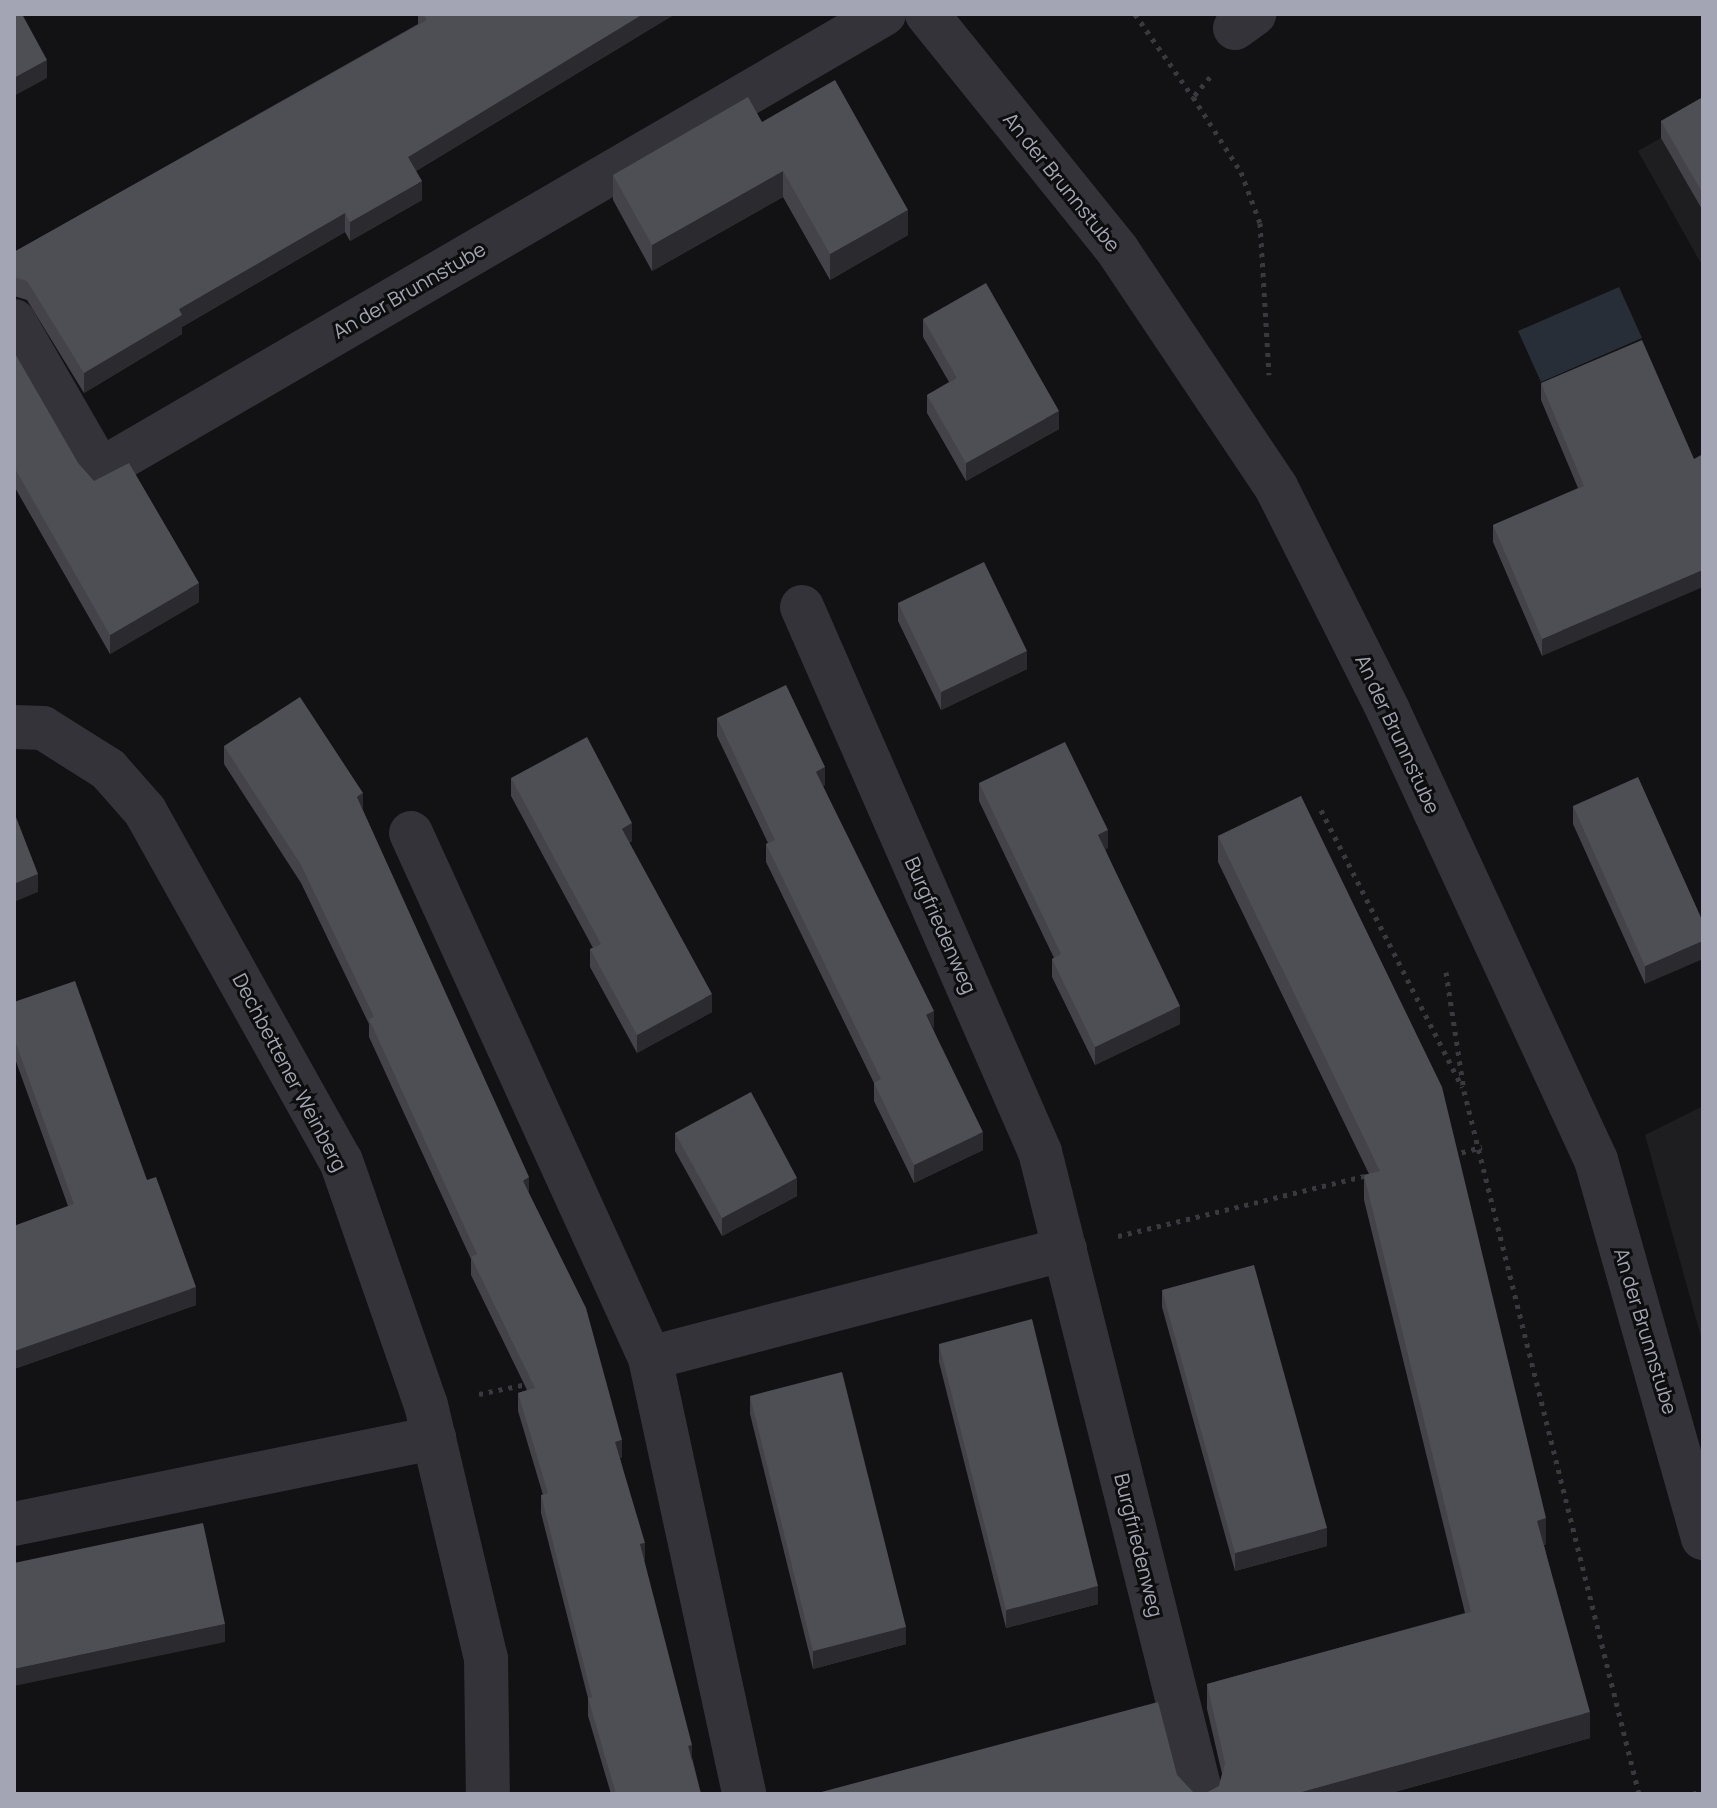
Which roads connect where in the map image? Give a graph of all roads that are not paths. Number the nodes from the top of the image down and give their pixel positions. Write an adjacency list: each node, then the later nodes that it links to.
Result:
1 (884, 14): 3 (street, An der Brunnstube)
2 (927, 14): 11 (street, An der Brunnstube)
3 (14, 321)
4 (802, 607): 7 (street, Burgfriedenweg)
5 (14, 727): 9 (street, Dechbettener Weinberg)
6 (411, 833): 8 (street)
7 (1065, 1249): 8 (street); 14 (street, Burgfriedenweg)
8 (650, 1358): 13 (street)
9 (430, 1422): 10 (street); 12 (street, Dechbettener Weinberg)
10 (14, 1524)
11 (1703, 1538)
12 (488, 1794)
13 (744, 1794)
14 (1201, 1794)

